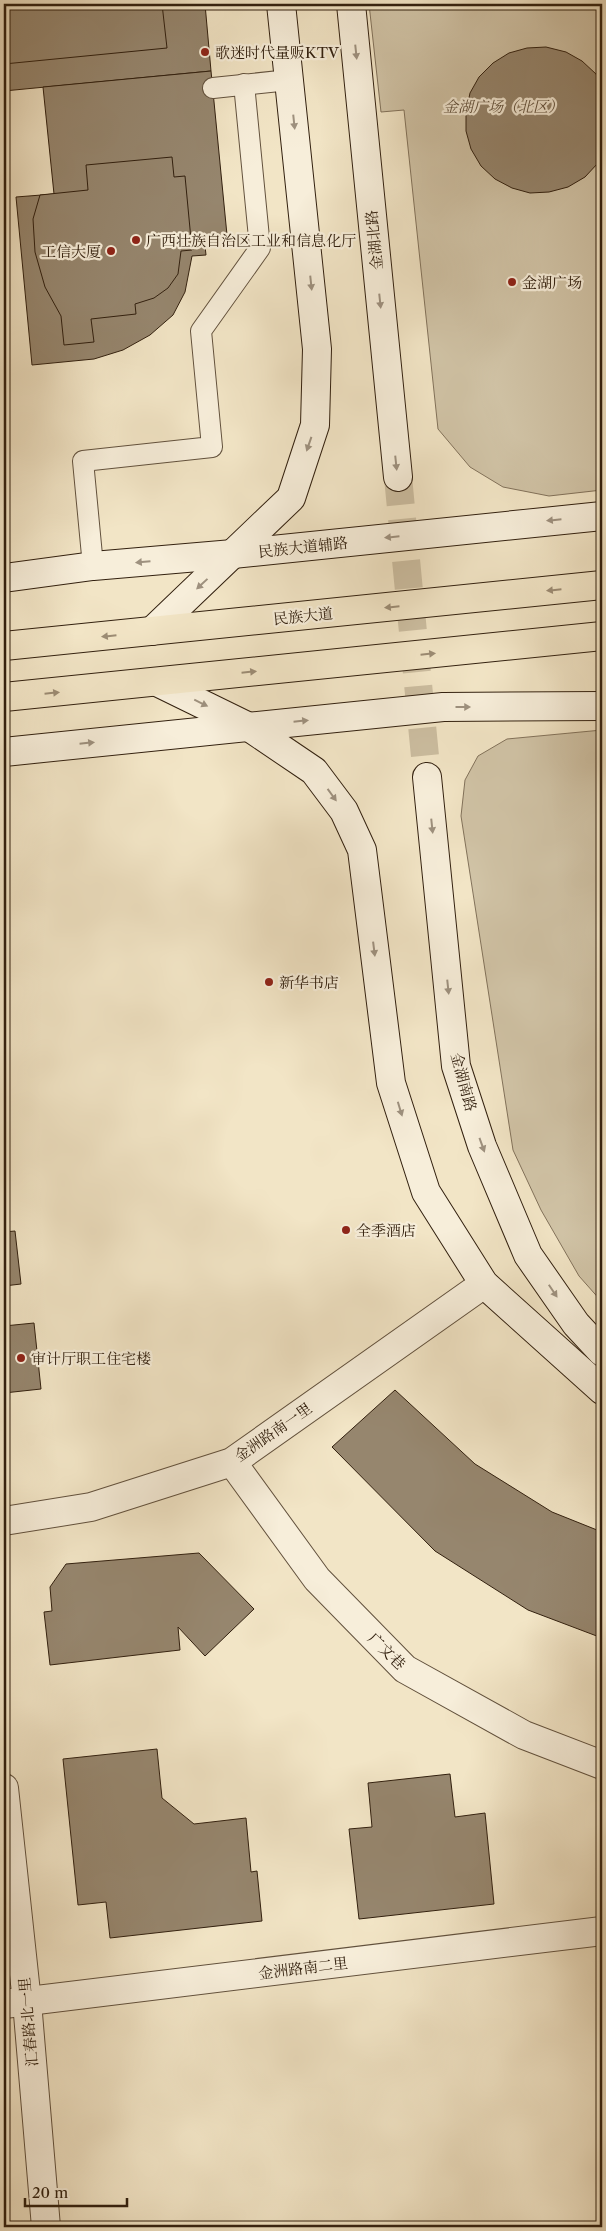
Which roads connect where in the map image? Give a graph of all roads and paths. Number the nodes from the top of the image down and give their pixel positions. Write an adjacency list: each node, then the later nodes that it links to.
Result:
1 (281, 4): 3 (street)
2 (351, 4): 6 (street, 金湖北路, one-way to 6)
3 (289, 80): 4 (lane); 8 (street, one-way to 8)
4 (244, 84): 5 (lane); 9 (lane)
5 (213, 88)
6 (398, 477)
7 (602, 516): 8 (street, 民族大道辅路, one-way to 8)
8 (233, 554): 9 (street, 民族大道辅路, one-way to 9); 12 (street, one-way to 12)
9 (93, 566): 10 (street, 民族大道辅路)
10 (4, 578)
11 (602, 585): 12 (highway, 民族大道, one-way to 12)
12 (152, 631): 14 (highway, 民族大道, one-way to 14)
13 (602, 636): 15 (highway, one-way to 13)
14 (4, 646)
15 (157, 682): 16 (highway, one-way to 15); 18 (street, one-way to 18)
16 (4, 698)
17 (602, 706): 18 (street, one-way to 17)
18 (249, 726): 19 (street, one-way to 18); 21 (street, one-way to 21)
19 (4, 752)
20 (427, 777): 22 (street, 金湖南路, one-way to 22)
21 (484, 1284): 23 (street); 24 (street, 金洲路南一里)
22 (602, 1352)
23 (602, 1390)
24 (232, 1462): 25 (street, 金洲路南一里); 26 (street, 广文巷)
25 (4, 1521)
26 (602, 1765)
27 (4, 1788): 29 (street, 汇春路北一里)
28 (602, 1930): 29 (street, 金洲路南二里)
29 (15, 2003): 30 (street, 汇春路北一里)
30 (46, 2227)

